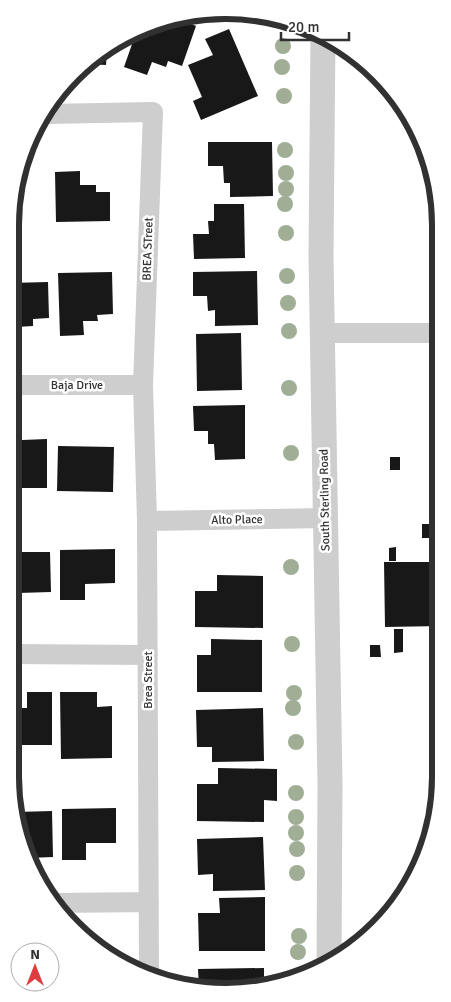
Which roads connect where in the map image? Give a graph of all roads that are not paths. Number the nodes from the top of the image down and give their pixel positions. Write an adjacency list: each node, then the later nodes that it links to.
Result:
1 (323, 43): 4 (street, South Sterling Road)
2 (52, 114): 5 (street, BREA STreet)
3 (432, 333): 4 (street)
4 (322, 334): 7 (street, South Sterling Road)
5 (143, 385): 6 (street, Baja Drive); 8 (street, Brea Street)
6 (19, 386)
7 (326, 518): 8 (street, Alto Place); 13 (street, South Sterling Road)
8 (147, 521): 10 (street, Brea Street)
9 (19, 654): 10 (street)
10 (148, 655): 11 (street, Brea Street)
11 (149, 902): 12 (street); 14 (street, Brea Street)
12 (62, 903)
13 (330, 955)
14 (149, 969)

